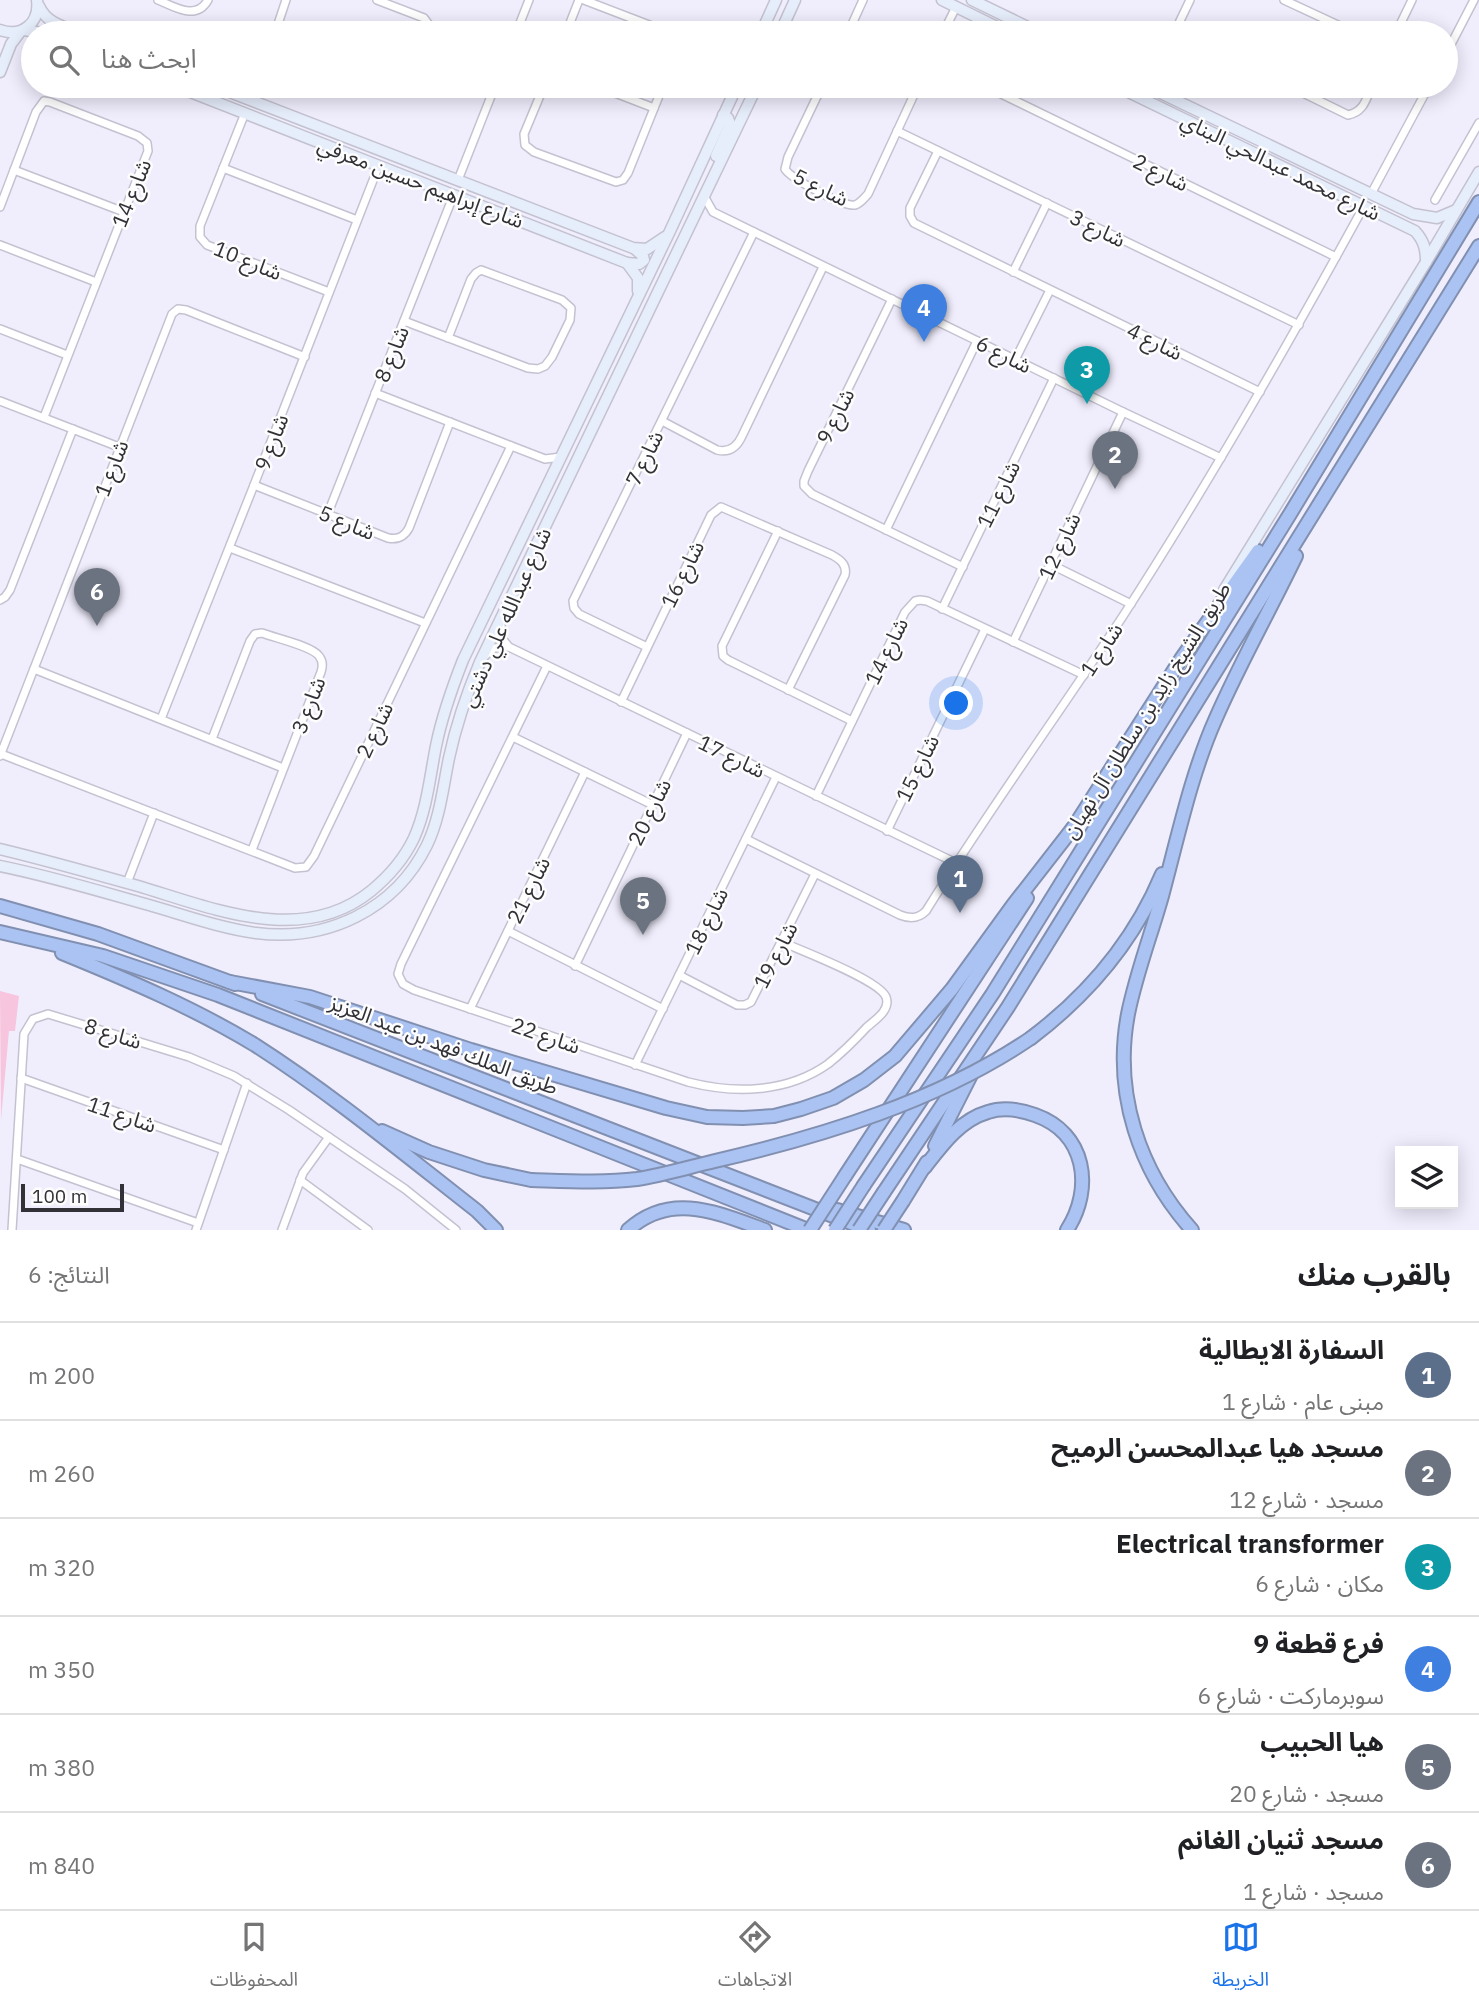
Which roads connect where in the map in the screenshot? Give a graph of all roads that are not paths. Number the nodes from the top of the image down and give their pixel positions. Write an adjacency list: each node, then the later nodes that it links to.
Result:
1 (158, 0): 2 (street)
2 (208, 0)
3 (286, 0): 20 (street)
4 (377, 0): 21 (street)
5 (529, 0): 22 (street)
6 (581, 0): 23 (street); 24 (street)
7 (776, 0): 25 (main road)
8 (795, 0): 26 (main road)
9 (863, 0): 27 (street)
10 (942, 0): 17 (main road)
11 (972, 0): 30 (main road)
12 (1190, 0): 31 (street)
13 (1284, 0): 32 (street)
14 (1412, 0): 33 (street)
15 (1474, 0): 37 (street)
16 (38, 2): 18 (main road); 19 (main road)
17 (956, 7): 28 (street); 29 (main road)
18 (34, 21)
19 (51, 21)
20 (279, 21)
21 (426, 21)
22 (521, 21)
23 (571, 21)
24 (638, 21)
25 (767, 21)
26 (785, 21)
27 (853, 21)
28 (949, 21)
29 (985, 21)
30 (1015, 21)
31 (1180, 21)
32 (1329, 21)
33 (1402, 21)
34 (0, 30): 35 (main road)
35 (21, 30)
36 (21, 31): 38 (main road)
37 (1458, 31)
38 (0, 72)
39 (206, 98): 60 (main road, شارع إبراهيم حسين معرفي)
40 (246, 98): 56 (main road, شارع إبراهيم حسين معرفي)
41 (490, 98): 70 (street)
42 (539, 98): 59 (street)
43 (628, 98): 59 (street)
44 (658, 98): 59 (street)
45 (731, 98): 61 (main road, شارع عبدالله علي دشتي)
46 (738, 98): 58 (main road)
47 (751, 98): 58 (main road, شارع عبدالله علي دشتي)
48 (816, 98): 64 (street, شارع 5)
49 (912, 98): 64 (street, شارع 5)
50 (1010, 98): 91 (street, شارع 2)
51 (1141, 98): 57 (main road, شارع محمد عبدالحي البناي)
52 (1172, 98): 62 (main road, شارع محمد عبدالحي البناي)
53 (1313, 98): 54 (street)
54 (1367, 98)
55 (1423, 98): 72 (street)
56 (251, 100): 70 (main road, شارع إبراهيم حسين معرفي)
57 (1154, 104): 62 (main road); 77 (main road, شارع محمد عبدالحي البناي)
58 (747, 105): 73 (main road, شارع عبدالله علي دشتي)
59 (654, 108)
60 (245, 113): 66 (main road, شارع إبراهيم حسين معرفي); 67 (street, شارع 10)
61 (723, 115): 73 (main road); 85 (main road, شارع عبدالله علي دشتي)
62 (1214, 118): 72 (main road, شارع محمد عبدالحي البناي)
63 (1479, 122): 74 (street)
64 (897, 131): 65 (street, شارع 3)
65 (938, 151): 76 (street, شارع 3); 95 (street, شارع 4)
66 (379, 165): 71 (main road, شارع إبراهيم حسين معرفي); 84 (street, شارع 9)
67 (223, 168): 84 (street); 98 (street, شارع 10)
68 (14, 170): 78 (street, شارع 14); 80 (street); 80 (street, شارع 14)
69 (1479, 172): 79 (main road)
70 (458, 180): 90 (main road, شارع إبراهيم حسين معرفي)
71 (454, 194): 93 (main road, شارع إبراهيم حسين معرفي); 101 (street, شارع 8)
72 (1371, 194): 83 (main road, شارع محمد عبدالحي البناي)
73 (704, 196): 81 (street); 82 (main road, شارع عبدالله علي دشتي)
74 (1435, 200)
75 (1479, 202): 127 (highway, طريق الشيخ زايد بن سلطان آل نهيان)
76 (1046, 204): 95 (street); 102 (street, شارع 3)
77 (1364, 206): 86 (main road, شارع محمد عبدالحي البناي); 91 (street, شارع 1)
78 (0, 208)
79 (1456, 210): 83 (main road); 92 (main road)
80 (124, 212): 96 (street, شارع 14)
81 (713, 212): 82 (street); 87 (street, شارع 6)
82 (695, 215): 136 (main road, شارع عبدالله علي دشتي)
83 (1421, 216): 86 (main road)
84 (357, 220): 98 (street, شارع 9)
85 (670, 231): 90 (main road); 100 (main road, شارع عبدالله علي دشتي)
86 (1415, 231): 92 (main road)
87 (754, 232): 94 (street, شارع 6); 115 (street, شارع 7)
88 (0, 245): 96 (street)
89 (1479, 246): 125 (highway, طريق الشيخ زايد بن سلطان آل نهيان)
90 (633, 248): 93 (main road)
91 (1336, 257): 102 (street, شارع 1)
92 (1426, 262): 142 (main road)
93 (627, 263): 100 (main road)
94 (823, 267): 99 (street, شارع 6); 115 (street)
95 (1013, 272): 97 (street, شارع 4)
96 (96, 282): 106 (street, شارع 14)
97 (1050, 290): 108 (street); 110 (street, شارع 4)
98 (329, 292): 107 (street, شارع 9)
99 (892, 299): 105 (street, شارع 6); 128 (street, شارع 9)
100 (635, 302): 120 (main road, شارع عبدالله علي دشتي)
101 (404, 321): 104 (street); 111 (street, شارع 8)
102 (1298, 325): 110 (street, شارع 1)
103 (0, 329): 106 (street)
104 (448, 338): 104 (street)
105 (977, 341): 108 (street, شارع 6); 128 (street)
106 (67, 355): 114 (street, شارع 14)
107 (304, 356): 119 (street, شارع 1); 124 (street, شارع 9)
108 (1015, 359): 109 (street, شارع 6)
109 (1054, 378): 113 (street, شارع 6); 132 (street, شارع 11)
110 (1260, 392): 121 (street, شارع 1)
111 (375, 393): 116 (street); 126 (street, شارع 8)
112 (0, 401): 114 (street)
113 (1123, 412): 121 (street, شارع 6); 131 (street, شارع 12)
114 (44, 417): 117 (street)
115 (662, 421): 141 (street, شارع 7)
116 (450, 422): 118 (street); 126 (street, شارع 5)
117 (73, 429): 119 (street); 133 (street)
118 (511, 446): 122 (street); 137 (street, شارع 2)
119 (119, 447): 145 (street, شارع 1)
120 (562, 457): 122 (street); 123 (main road, شارع عبدالله علي دشتي)
121 (1221, 458): 134 (street, شارع 1)
122 (545, 459): 123 (street)
123 (554, 474): 146 (main road, شارع عبدالله علي دشتي)
124 (254, 485): 126 (street, شارع 5); 130 (street, شارع 9)
125 (1324, 499): 163 (highway); 185 (highway, طريق الشيخ زايد بن سلطان آل نهيان)
126 (328, 513)
127 (1290, 514): 142 (highway); 207 (highway, طريق الشيخ زايد بن سلطان آل نهيان, bridge)
128 (886, 530): 132 (street, شارع 9)
129 (778, 531): 141 (street, شارع 16); 148 (street); 148 (street, شارع 16)
130 (230, 548): 137 (street); 150 (street, شارع 9)
131 (1050, 564): 134 (street); 139 (street, شارع 12)
132 (963, 567): 135 (street, شارع 11)
133 (0, 600)
134 (1131, 604): 147 (street, شارع 1)
135 (942, 609): 138 (street, شارع 14); 151 (street, شارع 14)
136 (502, 616): 140 (street); 143 (main road, شارع عبدالله علي دشتي)
137 (425, 623): 168 (street, شارع 2)
138 (985, 629): 139 (street, شارع 14); 165 (street, شارع 15)
139 (1013, 642): 147 (street, شارع 14)
140 (509, 647): 143 (street); 144 (street, شارع 17)
141 (647, 647): 149 (street, شارع 16)
142 (1181, 659): 164 (highway)
143 (480, 662): 153 (main road, شارع عبدالله علي دشتي)
144 (547, 666): 149 (street, شارع 17); 154 (street, شارع 22)
145 (34, 669): 150 (street); 156 (street, شارع 1)
146 (458, 673): 153 (main road); 177 (main road, شارع عبدالله علي دشتي)
147 (1084, 676): 171 (street, شارع 1)
148 (788, 690): 151 (street)
149 (621, 702): 152 (street, شارع 17)
150 (161, 719): 155 (street)
151 (852, 722): 160 (street, شارع 14)
152 (687, 733): 159 (street, شارع 17); 161 (street, شارع 20)
153 (455, 734): 175 (main road, شارع عبدالله علي دشتي)
154 (513, 737): 158 (street); 186 (street, شارع 22)
155 (212, 740): 157 (street); 157 (street, شارع 3)
156 (1, 755): 162 (street, شارع 2)
157 (283, 768): 168 (street, شارع 3)
158 (585, 772): 161 (street); 178 (street, شارع 21)
159 (776, 777): 160 (street, شارع 17); 166 (street, شارع 18)
160 (816, 796): 165 (street, شارع 17)
161 (653, 805): 182 (street, شارع 20)
162 (154, 813): 168 (street, شارع 2); 174 (street)
163 (1182, 820): 191 (highway, bridge); 213 (highway)
164 (1073, 828): 184 (highway); 206 (highway, bridge)
165 (887, 831): 171 (street, شارع 17)
166 (746, 839): 173 (street, شارع 1); 183 (street, شارع 18)
167 (0, 849): 170 (main road, شارع عبدالله علي دشتي)
168 (252, 850)
169 (0, 860): 170 (main road)
170 (51, 862): 174 (main road, شارع عبدالله علي دشتي)
171 (956, 863): 173 (street, شارع 1)
172 (0, 866): 175 (main road, شارع عبدالله علي دشتي)
173 (816, 874): 181 (street, شارع 19)
174 (127, 883): 177 (main road, شارع عبدالله علي دشتي)
175 (118, 896): 177 (main road)
176 (0, 906): 184 (highway, طريق الملك فهد بن عبد العزيز)
177 (210, 908)
178 (508, 931): 182 (street); 186 (street, شارع 21)
179 (0, 932): 180 (highway, طريق الملك فهد بن عبد العزيز)
180 (33, 940): 191 (highway); 206 (highway, طريق الملك فهد بن عبد العزيز)
181 (782, 942): 183 (street, شارع 19); 188 (street, شارع 22)
182 (575, 966): 187 (street)
183 (680, 975): 187 (street, شارع 18)
184 (230, 982): 197 (highway, طريق الملك فهد بن عبد العزيز)
185 (1008, 1007): 195 (highway); 208 (highway, طريق الشيخ زايد بن سلطان آل نهيان, bridge)
186 (470, 1009): 188 (street, شارع 22)
187 (663, 1009): 188 (street, شارع 18)
188 (635, 1065)
189 (21, 1079): 190 (street, شارع 8); 193 (street, شارع 11); 194 (street, شارع 8)
190 (247, 1083): 192 (street); 193 (street)
191 (343, 1106): 203 (highway)
192 (328, 1137): 196 (street); 202 (street)
193 (224, 1150): 198 (street)
194 (16, 1158): 198 (street); 199 (street, شارع 8)
195 (925, 1167): 210 (highway, bridge); 212 (highway)
196 (300, 1180): 200 (street); 201 (street)
197 (796, 1201): 209 (highway, طريق الملك فهد بن عبد العزيز); 211 (highway)
198 (197, 1226)
199 (12, 1230)
200 (282, 1230)
201 (368, 1230)
202 (456, 1230)
203 (496, 1230)
204 (628, 1230): 205 (highway)
205 (765, 1230)
206 (809, 1230)
207 (835, 1230)
208 (859, 1230)
209 (869, 1230)
210 (884, 1230)
211 (904, 1230)
212 (1067, 1230)
213 (1192, 1230)

